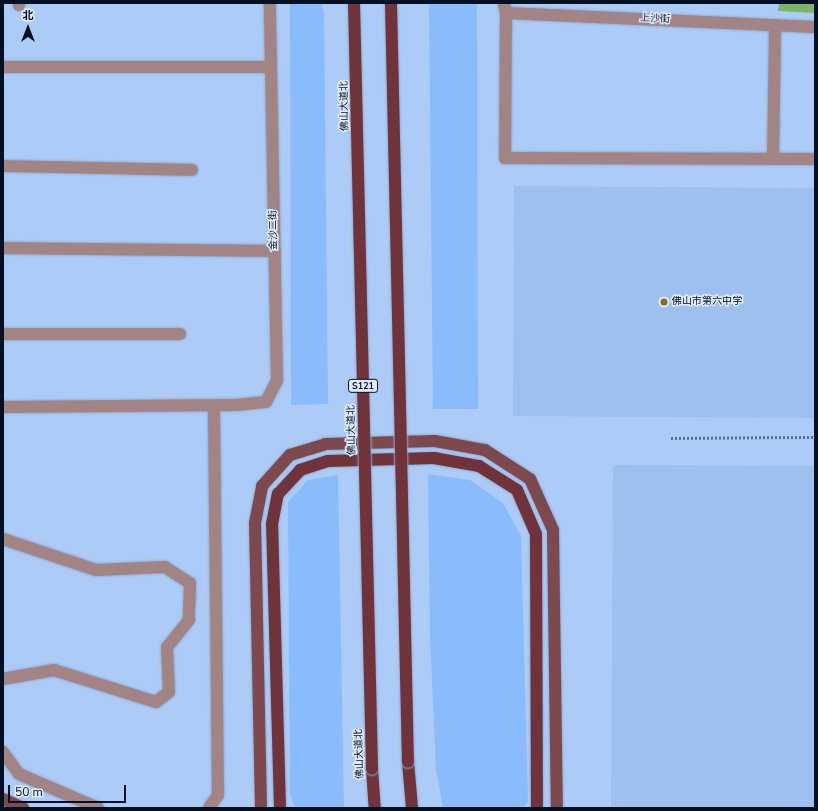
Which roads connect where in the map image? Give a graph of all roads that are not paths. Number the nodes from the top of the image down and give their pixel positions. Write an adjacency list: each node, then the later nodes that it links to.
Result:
1 (270, 3): 8 (street, 金沙二街)
2 (354, 3): 28 (highway, 佛山大道北 / S121, bridge)
3 (391, 3): 29 (highway, bridge)
4 (505, 8): 5 (street, 上沙街); 9 (street)
5 (775, 25): 6 (street, 上沙街); 9 (street)
6 (815, 27)
7 (3, 67): 8 (street)
8 (271, 67): 14 (street, 金沙二街)
9 (773, 159): 10 (street)
10 (815, 159)
11 (3, 166): 12 (street)
12 (192, 170)
13 (3, 248): 14 (street)
14 (274, 251): 17 (street, 金沙二街)
15 (3, 334): 16 (street)
16 (180, 334)
17 (214, 406): 18 (street); 25 (street)
18 (3, 407)
19 (3, 539): 20 (street)
20 (3, 679)
21 (3, 752): 24 (street)
22 (3, 799): 23 (main road)
23 (23, 808)
24 (98, 808)
25 (209, 808)
26 (260, 808): 31 (main road)
27 (280, 808): 30 (highway)
28 (375, 808)
29 (412, 808)
30 (537, 808)
31 (557, 808)

